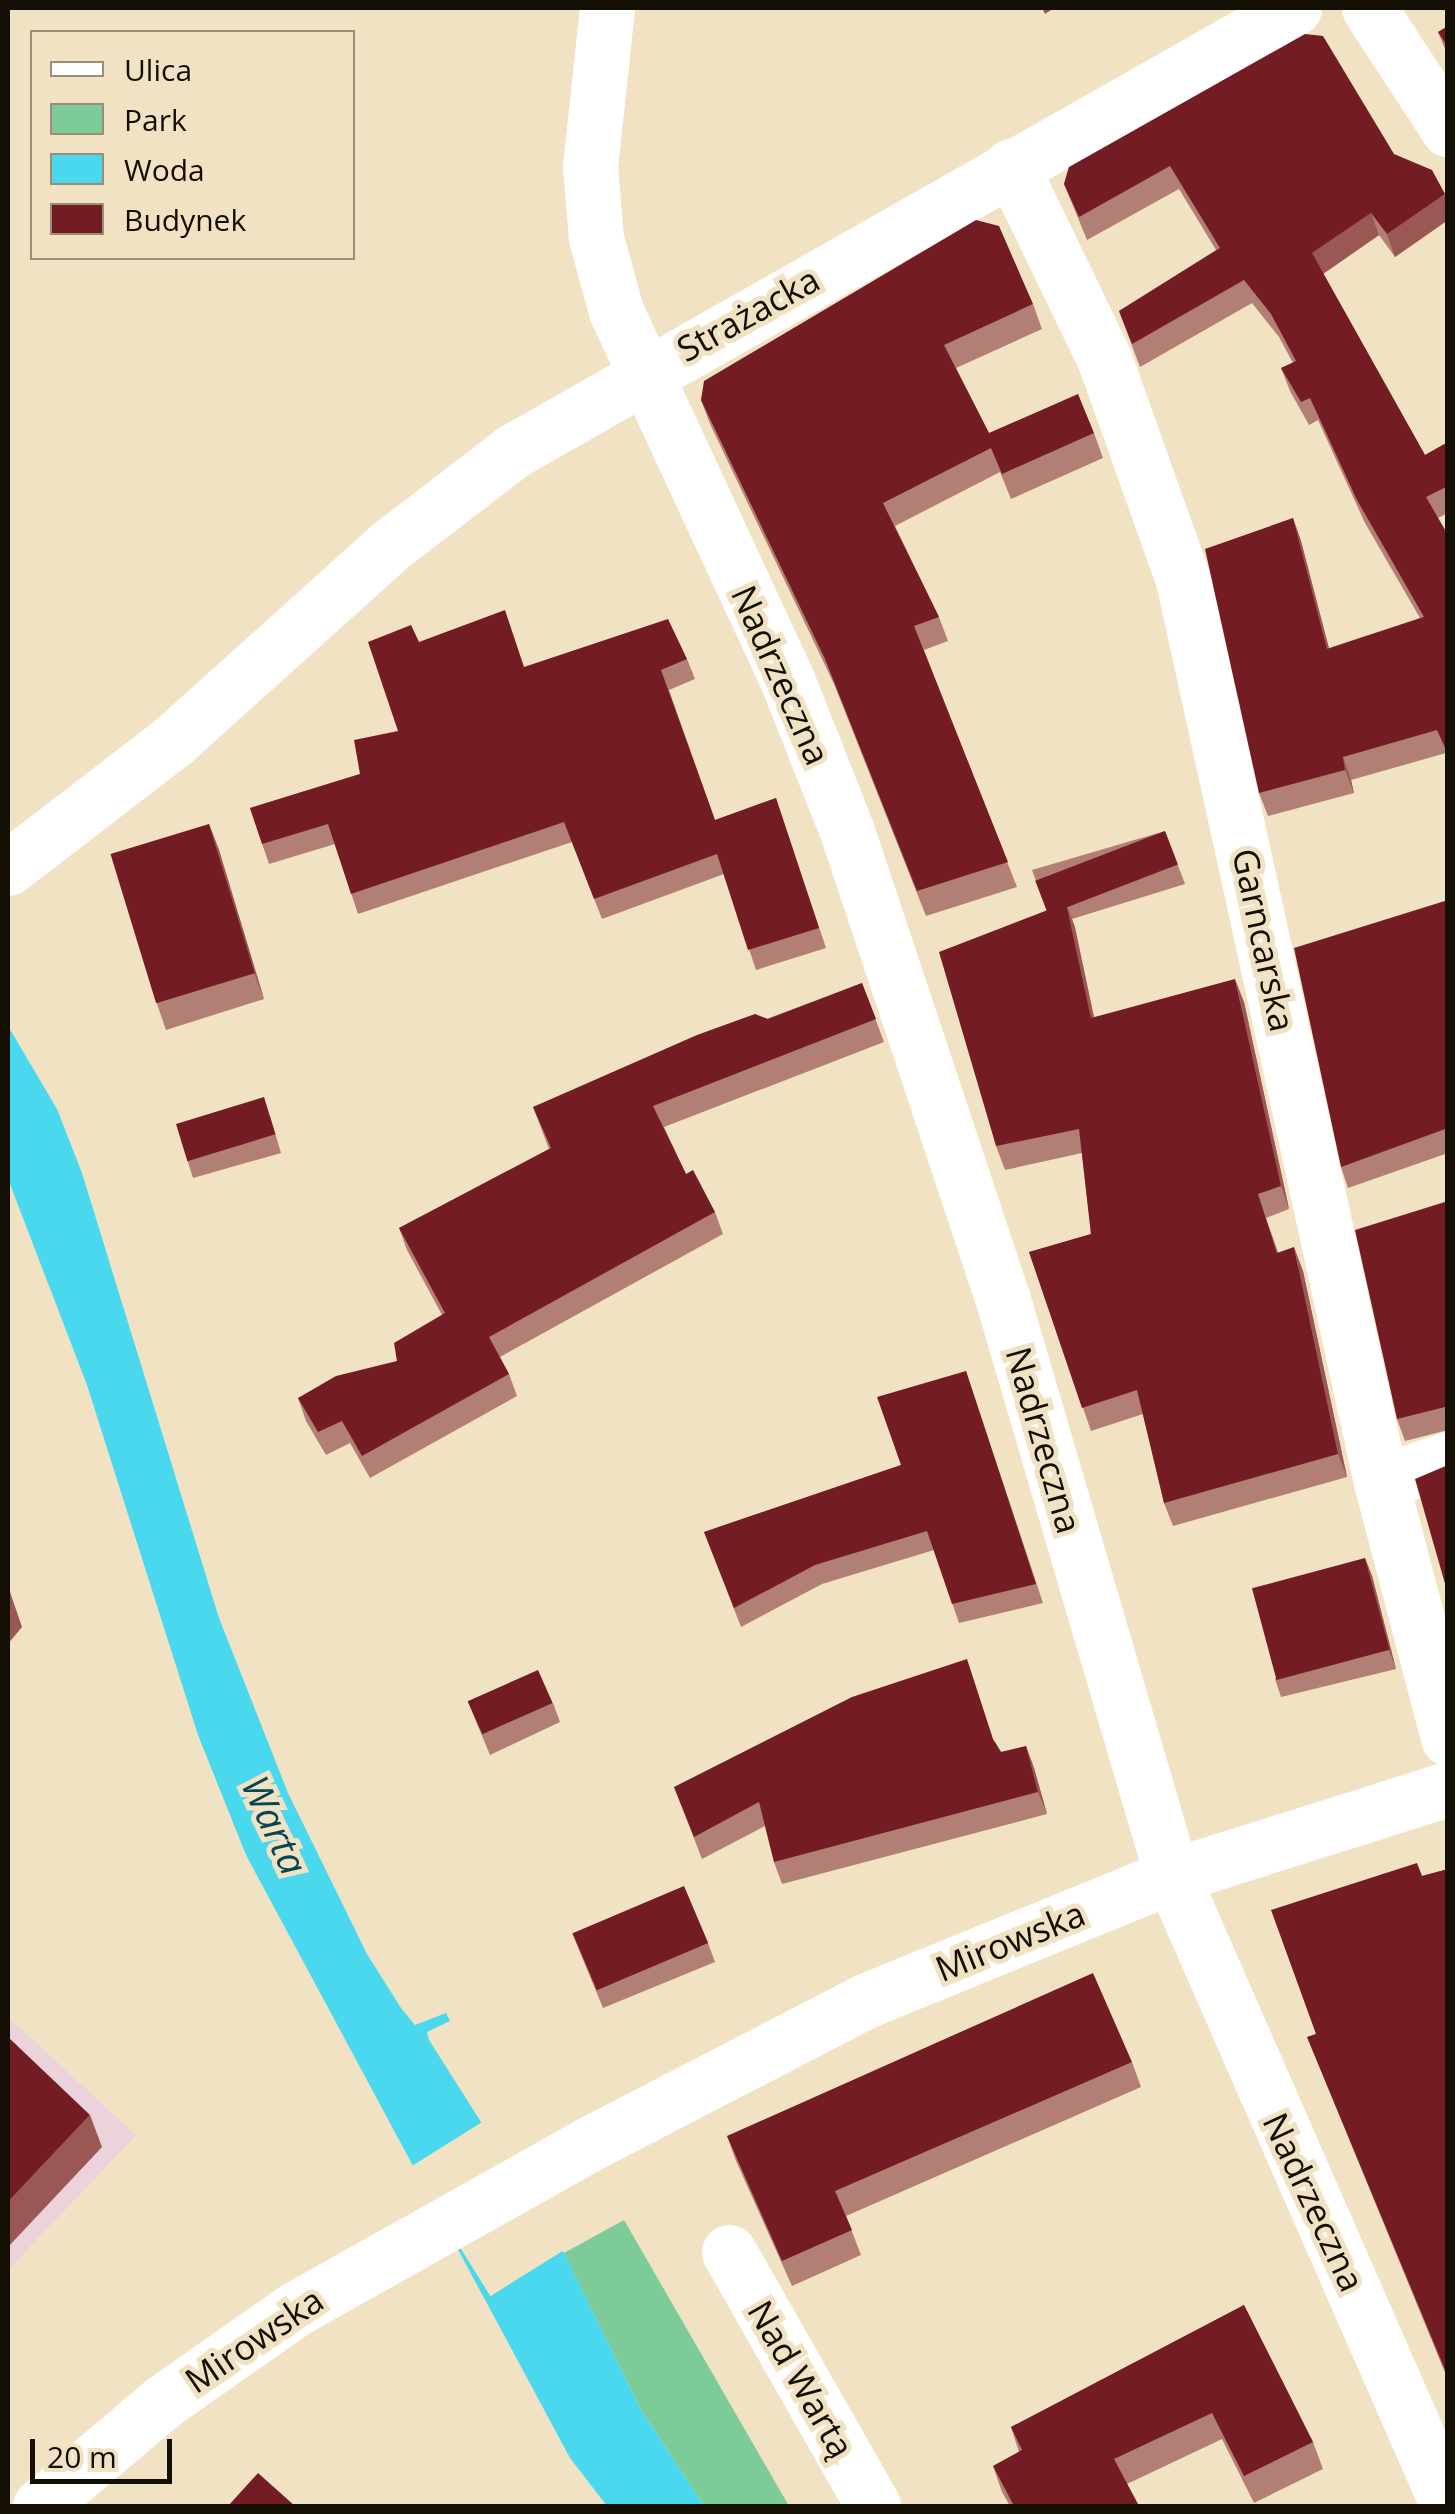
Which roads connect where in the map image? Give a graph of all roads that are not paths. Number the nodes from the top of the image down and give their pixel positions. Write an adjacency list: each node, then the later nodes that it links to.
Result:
1 (607, 8): 6 (street, Nadrzeczna)
2 (1294, 8): 5 (street, Strażacka)
3 (1369, 8): 4 (street)
4 (1448, 128)
5 (1011, 166): 6 (street, Strażacka); 9 (street, Garncarska)
6 (643, 373): 7 (street, Strażacka); 12 (street, Nadrzeczna)
7 (9, 867)
8 (1448, 1459): 9 (street)
9 (1380, 1482): 10 (street, Garncarska)
10 (1448, 1738)
11 (1448, 1789): 12 (street, Mirowska)
12 (1172, 1876): 14 (street, Mirowska); 16 (street, Nadrzeczna)
13 (729, 2252): 15 (street, Nad Wartą)
14 (60, 2500)
15 (874, 2506)
16 (1448, 2506)

